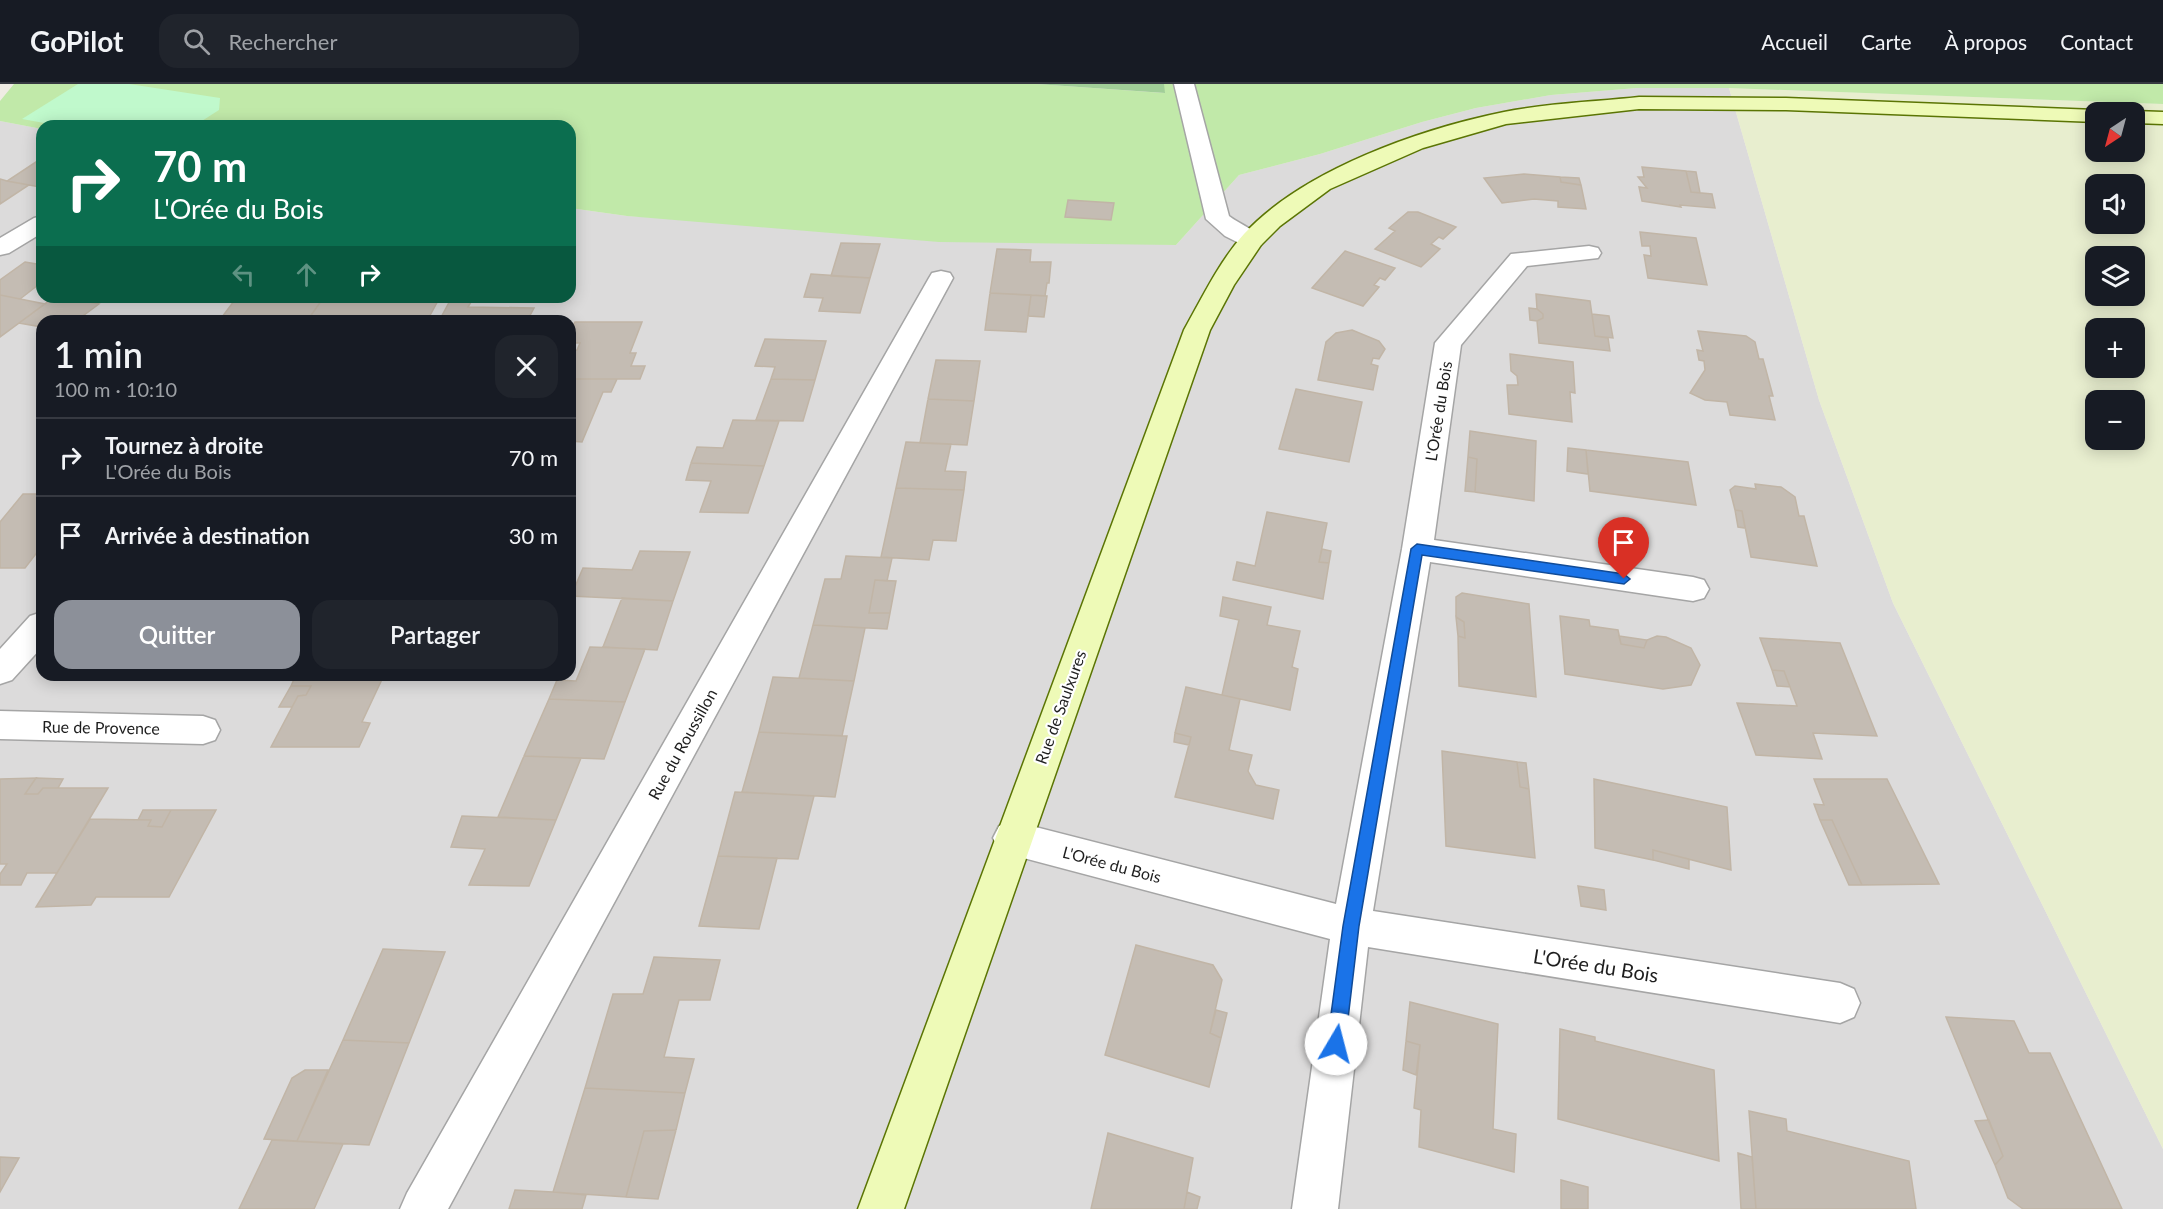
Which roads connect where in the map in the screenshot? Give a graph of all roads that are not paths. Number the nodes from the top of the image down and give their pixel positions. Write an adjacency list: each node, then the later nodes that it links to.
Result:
1 (1184, 84): 6 (street)
2 (2085, 116): 6 (street, Rue de Saulxures)
3 (2145, 117): 4 (street)
4 (2163, 118)
5 (36, 227): 7 (street)
6 (1262, 231): 16 (street, Rue de Saulxures)
7 (0, 249)
8 (1589, 253): 10 (street, L'Orée du Bois)
9 (940, 278): 19 (street, Rue du Roussillon)
10 (1417, 549): 11 (street); 17 (street, L'Orée du Bois)
11 (1693, 589)
12 (36, 632): 13 (street)
13 (0, 671)
14 (0, 725): 15 (street, Rue de Provence)
15 (203, 730)
16 (1012, 838): 17 (street, L'Orée du Bois); 20 (street, Rue de Saulxures)
17 (1351, 926): 18 (street, L'Orée du Bois); 21 (street, L'Orée du Bois)
18 (1840, 1003)
19 (423, 1209)
20 (880, 1209)
21 (1315, 1209)

